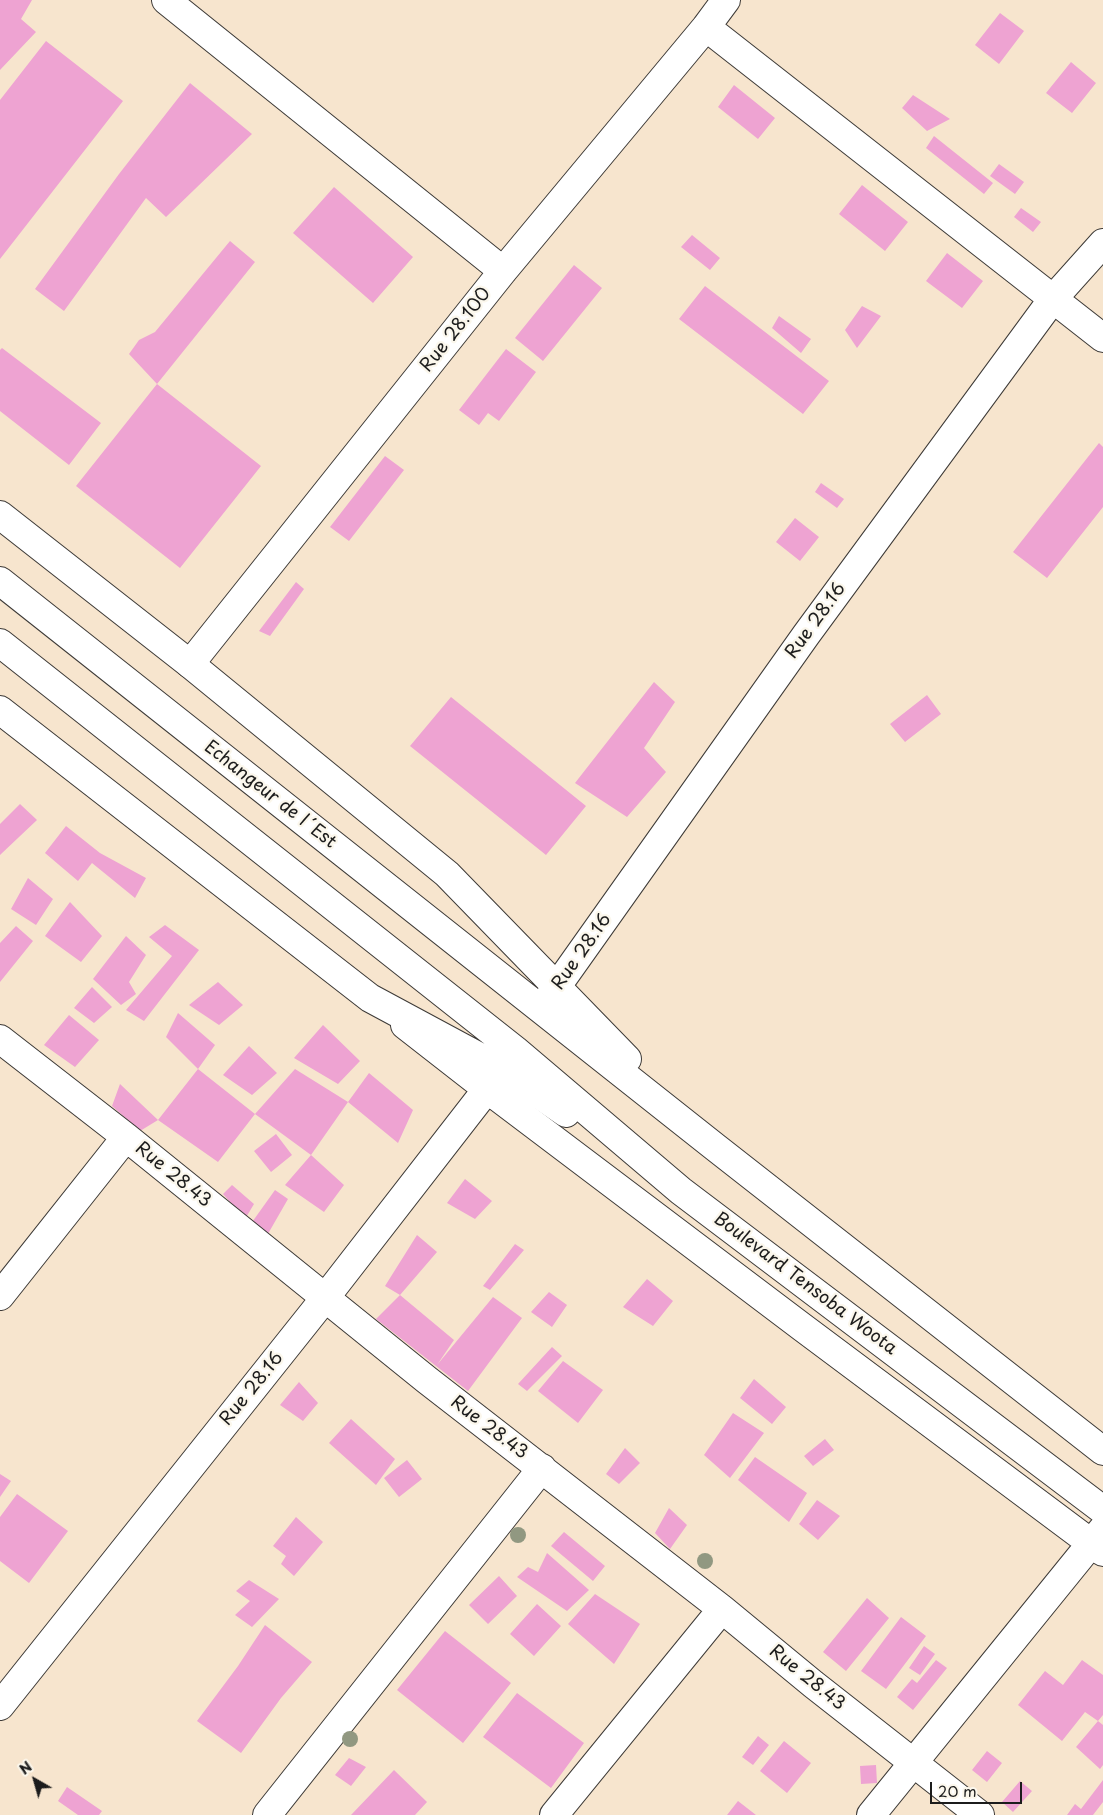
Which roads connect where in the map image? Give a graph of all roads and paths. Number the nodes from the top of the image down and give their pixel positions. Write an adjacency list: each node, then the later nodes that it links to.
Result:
1 (166, 0): 5 (street)
2 (726, 0): 3 (street, Rue 28.100)
3 (706, 27): 5 (street, Rue 28.100); 6 (street)
4 (1103, 243): 6 (street, Rue 28.16)
5 (503, 271): 11 (street, Rue 28.100)
6 (1052, 300): 7 (street); 13 (street, Rue 28.16)
7 (1103, 338)
8 (0, 515): 11 (street)
9 (0, 581): 13 (street, Echangeur de l´Est)
10 (0, 643): 15 (street)
11 (190, 664): 13 (street)
12 (0, 710): 15 (street)
13 (548, 998): 19 (street)
14 (0, 1039): 16 (street, Rue 28.43)
15 (501, 1070): 18 (street, Rue 28.16); 21 (street, Boulevard Tensoba Woota); 22 (street)
16 (126, 1137): 17 (street); 18 (street, Rue 28.43)
17 (0, 1296)
18 (325, 1298): 20 (street, Rue 28.43); 24 (street, Rue 28.16)
19 (1103, 1451)
20 (542, 1468): 23 (street, Rue 28.43); 26 (street)
21 (1103, 1510)
22 (1099, 1541): 25 (street)
23 (722, 1609): 25 (street, Rue 28.43); 27 (street)
24 (0, 1706)
25 (914, 1762): 28 (street); 29 (street, Rue 28.43)
26 (277, 1812)
27 (554, 1815)
28 (871, 1815)
29 (980, 1815)

